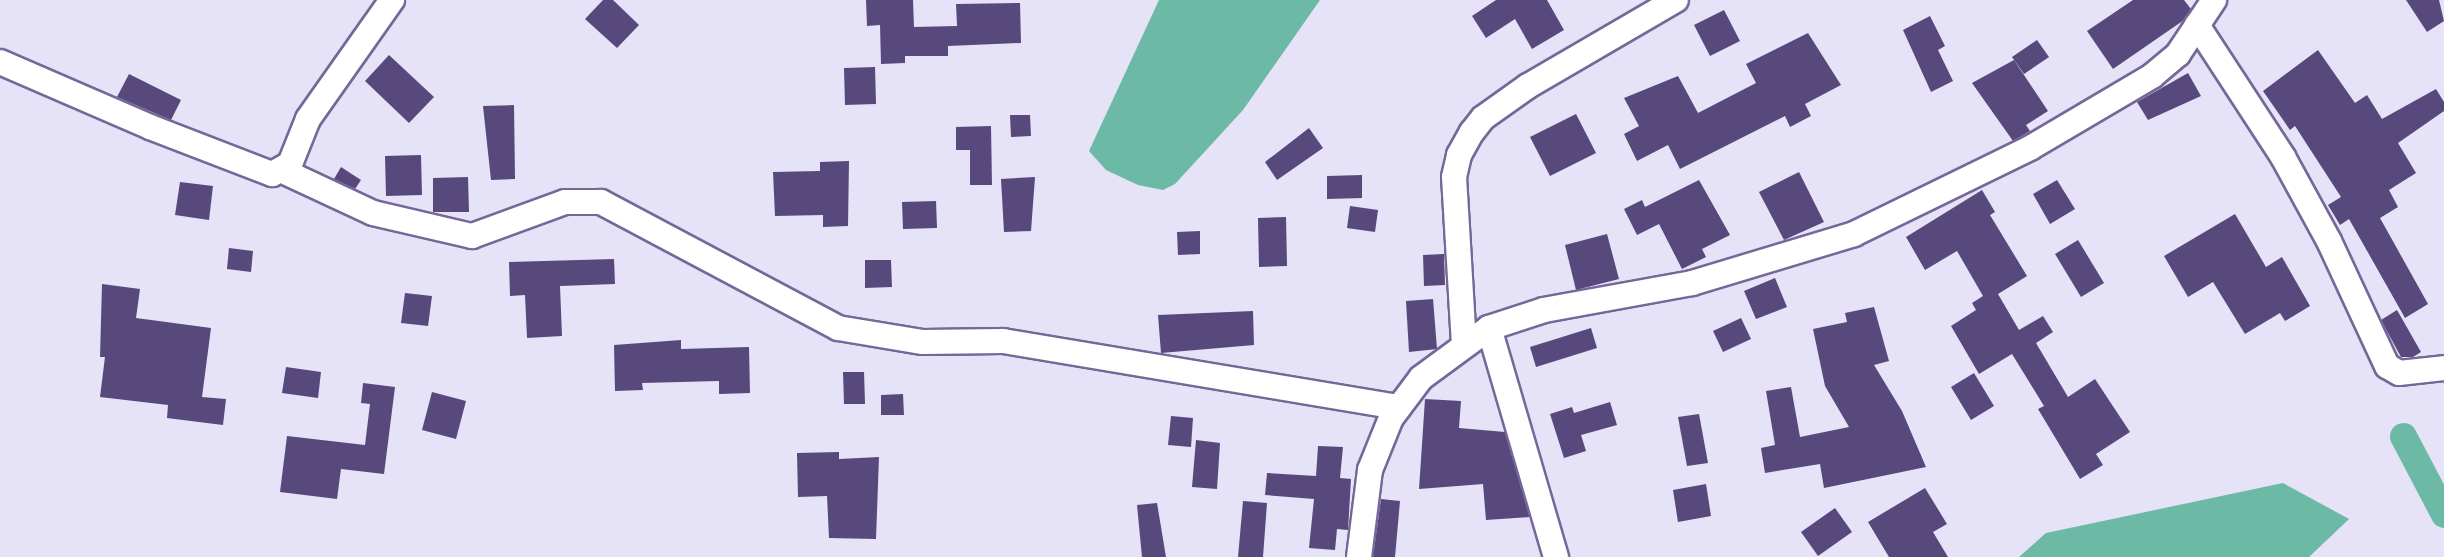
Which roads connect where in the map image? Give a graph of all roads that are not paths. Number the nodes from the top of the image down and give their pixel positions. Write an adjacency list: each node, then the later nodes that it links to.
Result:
1 (392, 0): 6 (street)
2 (1677, 0): 8 (street)
3 (2214, 0): 4 (street)
4 (2197, 25): 7 (street); 9 (street)
5 (0, 62): 6 (street)
6 (283, 171): 10 (street)
7 (1489, 328): 8 (street); 12 (street)
8 (1464, 345): 10 (street)
9 (2444, 368)
10 (1399, 407): 11 (street)
11 (1359, 557)
12 (1556, 557)

